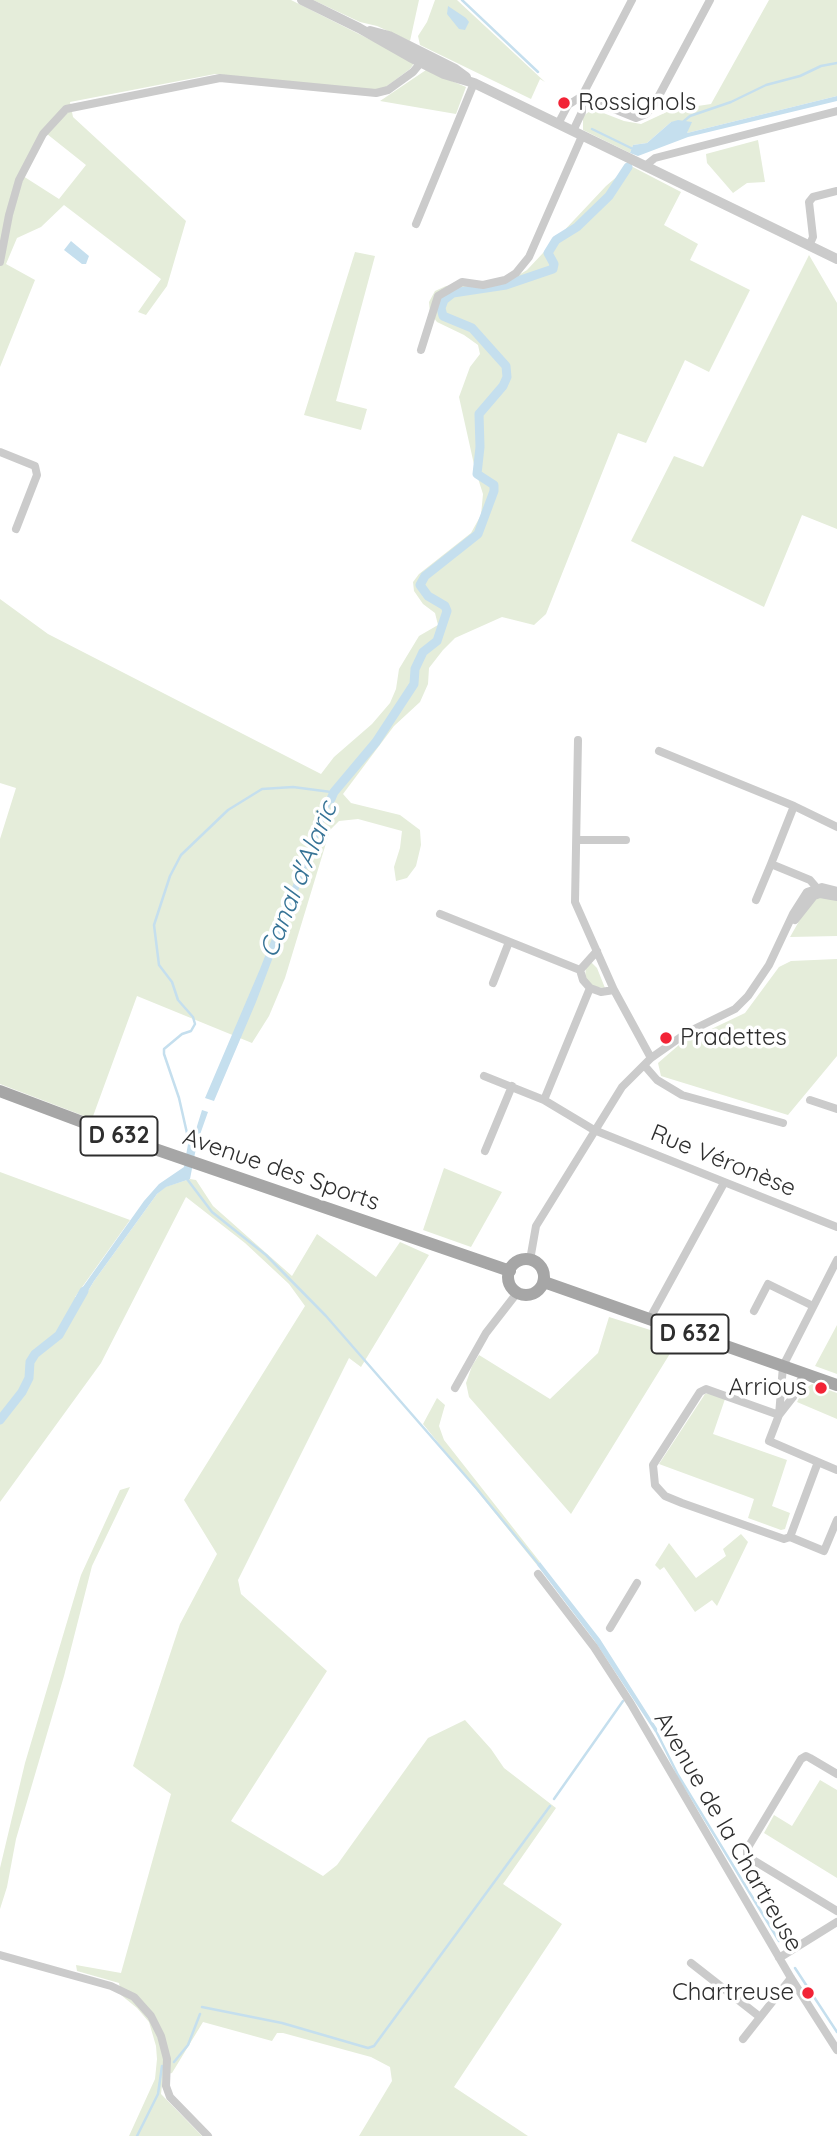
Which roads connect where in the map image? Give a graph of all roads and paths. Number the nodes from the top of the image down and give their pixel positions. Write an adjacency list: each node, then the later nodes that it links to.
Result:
1 (302, 0): 4 (street)
2 (632, 0): 6 (street)
3 (710, 0): 6 (street)
4 (424, 59): 5 (street); 15 (street)
5 (474, 83): 8 (street); 12 (street)
6 (582, 96): 8 (street); 9 (street)
7 (837, 111): 10 (street)
8 (558, 124): 9 (street)
9 (577, 133): 10 (street); 16 (street)
10 (642, 164): 13 (street)
11 (837, 191): 13 (street)
12 (416, 224)
13 (809, 246): 14 (street)
14 (837, 259)
15 (0, 262)
16 (421, 350)
17 (0, 452): 18 (street)
18 (16, 529)
19 (578, 740): 23 (street)
20 (659, 751): 21 (street)
21 (794, 806): 22 (street); 25 (street)
22 (837, 827)
23 (577, 839): 24 (street); 32 (street)
24 (626, 840)
25 (771, 864): 26 (street); 29 (street)
26 (817, 891): 27 (street); 28 (street); 37 (street)
27 (837, 891)
28 (837, 897)
29 (756, 900)
30 (440, 915): 31 (street)
31 (509, 942): 33 (street); 34 (street)
32 (597, 951): 33 (street); 36 (street)
33 (580, 970): 35 (street)
34 (493, 983)
35 (590, 988): 36 (street); 41 (street)
36 (614, 990): 37 (street)
37 (647, 1061): 44 (street); 45 (street)
38 (484, 1076): 39 (street, Rue Véronèse)
39 (512, 1086): 41 (street, Rue Véronèse); 46 (street)
40 (0, 1091): 51 (main road, Avenue des Sports / D 632)
41 (544, 1100): 45 (street, Rue Véronèse)
42 (810, 1100): 43 (street)
43 (837, 1109)
44 (783, 1124)
45 (594, 1130): 47 (street, Rue Véronèse); 49 (street)
46 (485, 1151)
47 (724, 1183): 48 (street, Rue Véronèse); 56 (street)
48 (837, 1227)
49 (530, 1260): 51 (main road); 52 (main road)
50 (837, 1260): 54 (street)
51 (510, 1270): 53 (main road)
52 (544, 1282): 53 (main road); 56 (main road, D 632)
53 (517, 1293): 60 (street)
54 (813, 1306): 55 (street); 57 (street)
55 (754, 1311)
56 (649, 1320): 57 (main road, D 632)
57 (783, 1366): 58 (main road, D 632); 61 (street)
58 (804, 1373): 59 (main road, D 632); 61 (street)
59 (837, 1385)
60 (455, 1388)
61 (779, 1415): 62 (street); 65 (street)
62 (818, 1462): 63 (street); 65 (street)
63 (837, 1470)
64 (837, 1520): 65 (street)
65 (790, 1537)
66 (538, 1574): 73 (street, Avenue de la Chartreuse)
67 (637, 1583): 68 (street)
68 (610, 1628)
69 (837, 1774): 70 (street)
70 (837, 1911)
71 (837, 1922): 73 (street)
72 (0, 1955): 79 (street)
73 (779, 1958): 75 (street, Avenue de la Chartreuse)
74 (691, 1963): 76 (street)
75 (791, 1979): 76 (street); 78 (street, Avenue de la Chartreuse)
76 (760, 2017): 77 (street)
77 (743, 2039)
78 (837, 2050)
79 (208, 2136)

